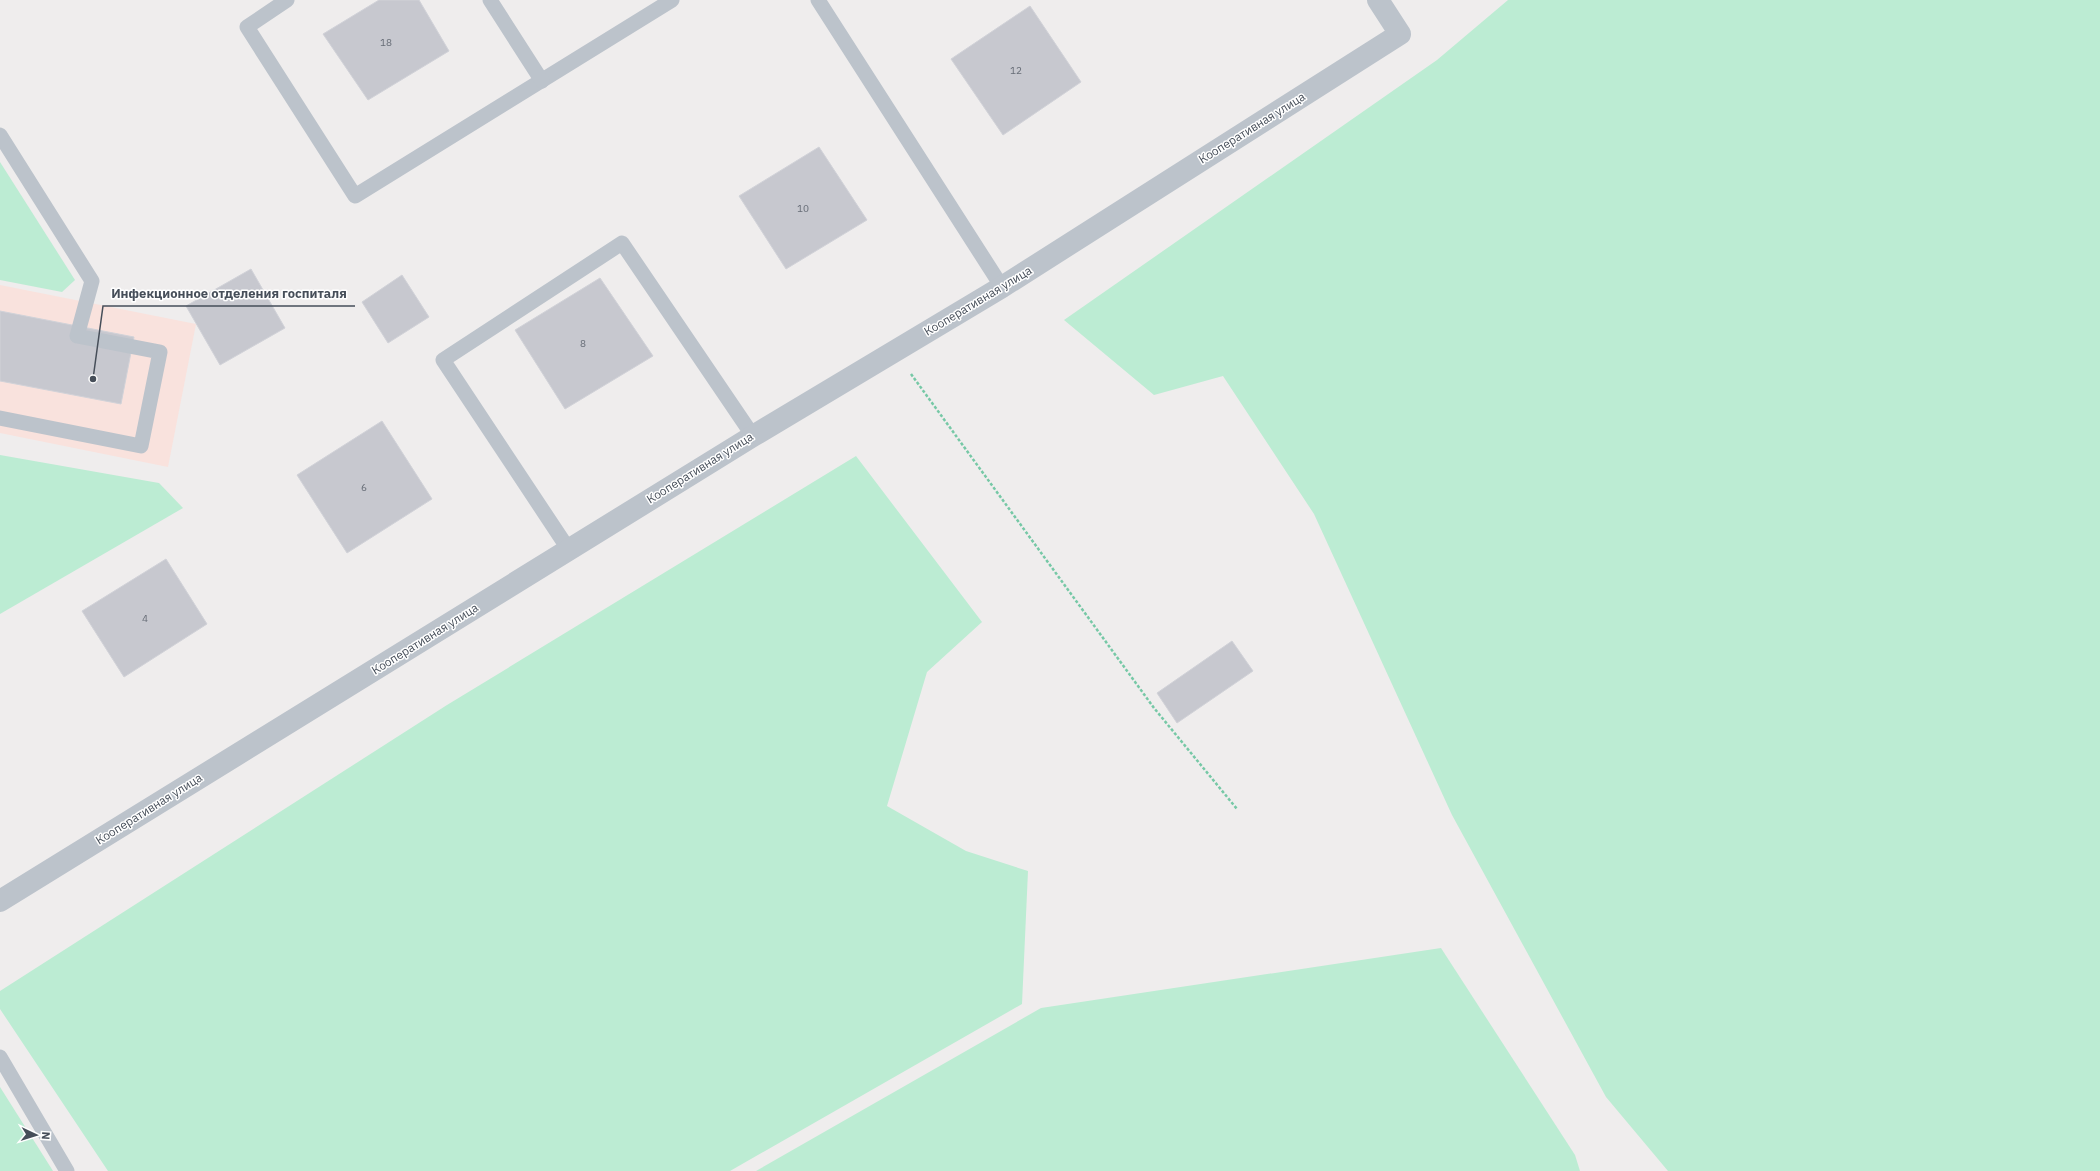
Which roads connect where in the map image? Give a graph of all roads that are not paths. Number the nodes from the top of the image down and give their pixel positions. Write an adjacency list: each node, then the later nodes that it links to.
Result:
1 (287, 0): 6 (lane)
2 (490, 0): 6 (lane)
3 (672, 0): 6 (lane)
4 (818, 0): 8 (lane)
5 (1378, 0): 8 (street, Кооперативная улица)
6 (542, 80)
7 (0, 135): 9 (lane)
8 (1002, 287): 10 (street, Кооперативная улица)
9 (0, 418)
10 (753, 436): 11 (street, Кооперативная улица); 11 (lane)
11 (569, 550): 12 (street, Кооперативная улица)
12 (0, 901)
13 (0, 1057): 14 (lane)
14 (67, 1171)

